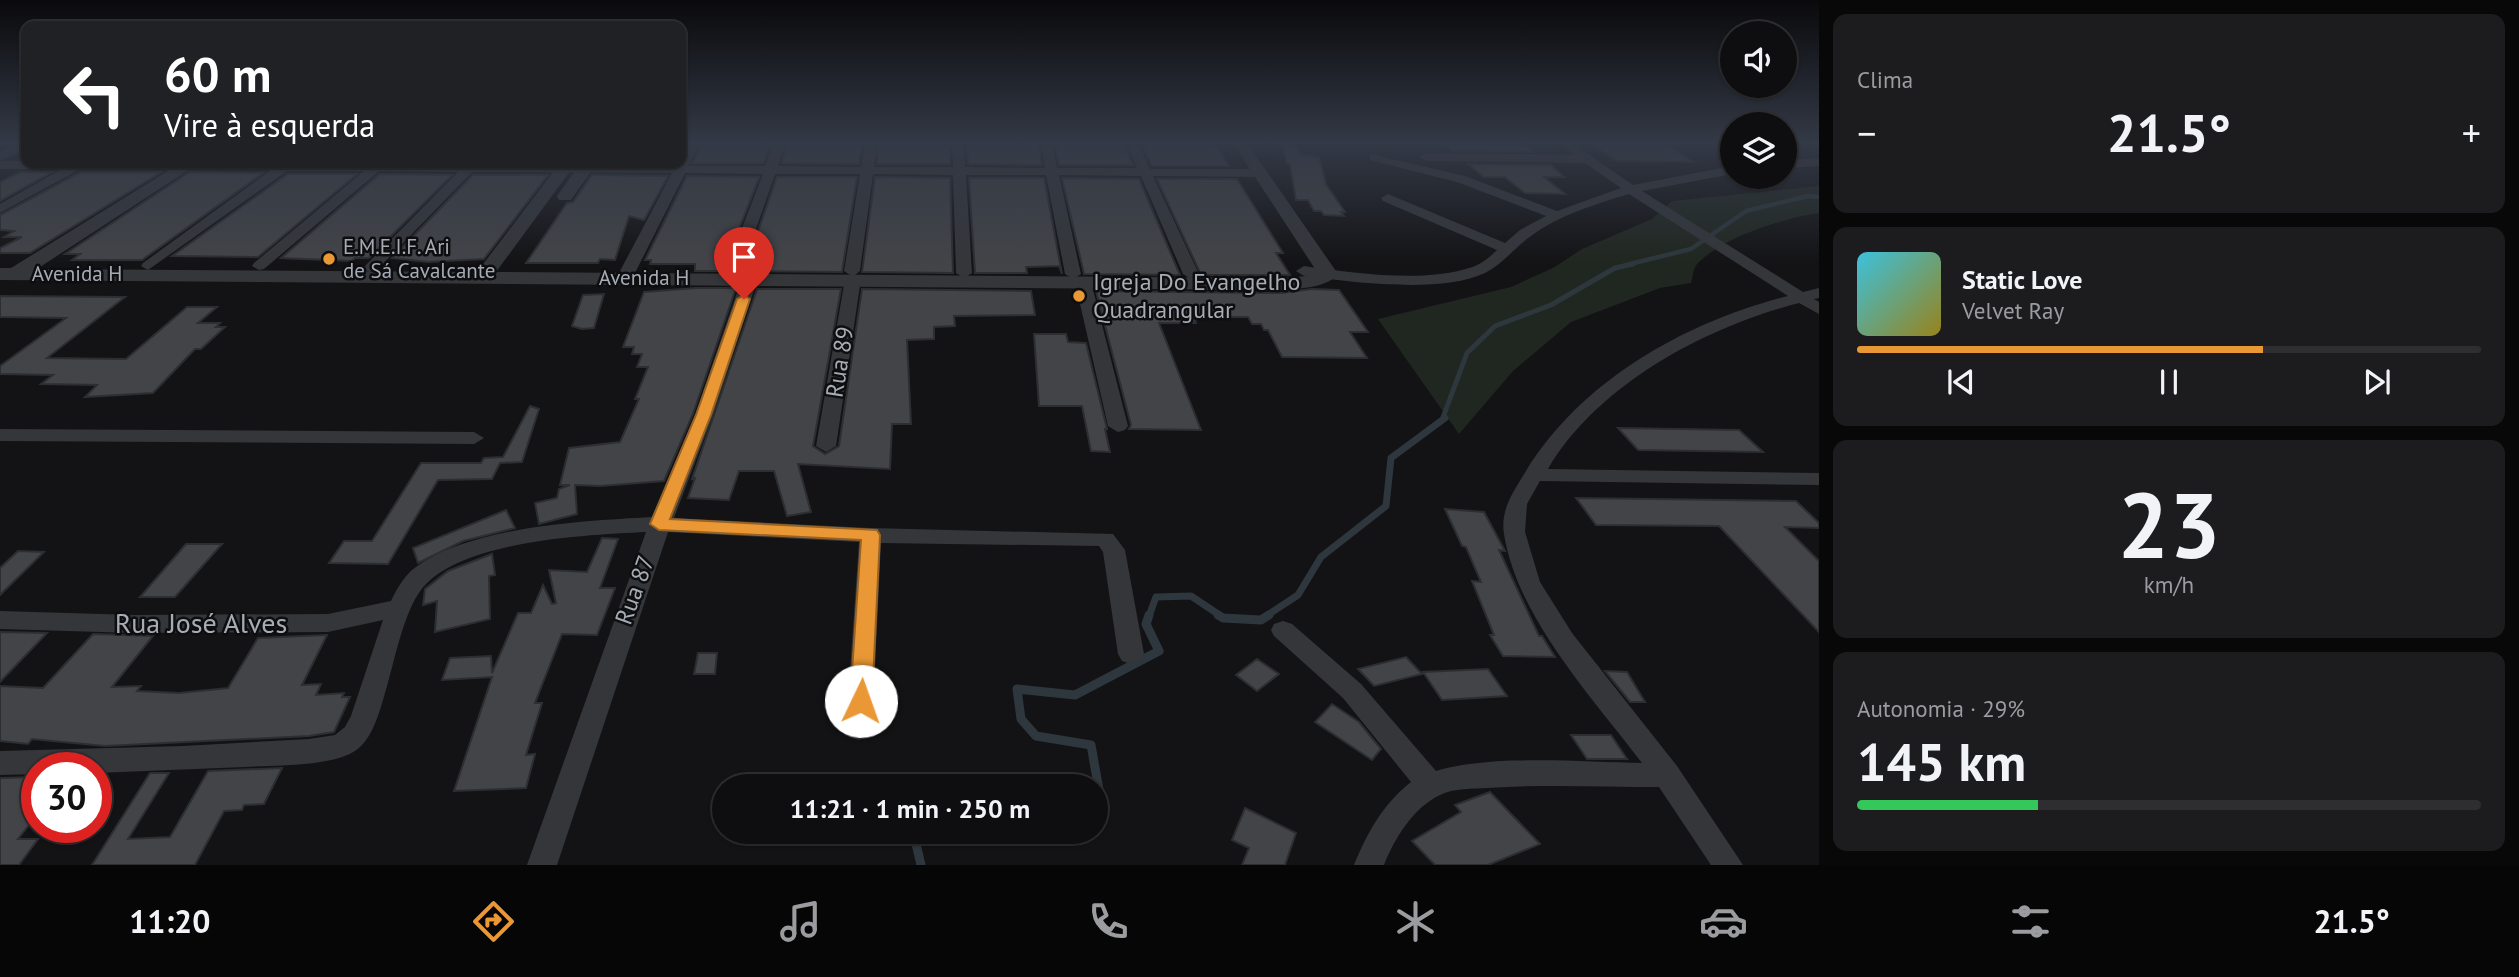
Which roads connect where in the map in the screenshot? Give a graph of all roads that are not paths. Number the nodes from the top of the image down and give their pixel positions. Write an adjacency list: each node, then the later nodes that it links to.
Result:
1 (46, 183): 20 (street)
2 (149, 183): 28 (street)
3 (263, 183): 23 (street)
4 (357, 183): 24 (street)
5 (453, 183): 25 (street)
6 (563, 183): 30 (street)
7 (672, 183): 27 (street)
8 (768, 183): 33 (street, Rua 87)
9 (864, 183): 34 (street, Rua 89)
10 (960, 183): 29 (street)
11 (1057, 183): 35 (street)
12 (1152, 183): 31 (street)
13 (1249, 183): 26 (street)
14 (1269, 183): 32 (street)
15 (1472, 183): 21 (street)
16 (1623, 183): 18 (street)
17 (1665, 183): 18 (street)
18 (1632, 190): 21 (street); 36 (street)
19 (1388, 198): 22 (street)
20 (0, 209)
21 (1557, 216): 22 (street)
22 (1506, 249): 32 (street)
23 (148, 266): 24 (street, Avenida H); 28 (street, Avenida H)
24 (259, 266): 25 (street, Avenida H)
25 (371, 268): 30 (street, Avenida H)
26 (1304, 270): 31 (street, Avenida H); 32 (street)
27 (628, 271): 30 (street, Avenida H); 33 (street, Avenida H)
28 (7, 272): 30 (street, Avenida H)
29 (964, 273): 34 (street, Avenida H); 35 (street, Avenida H)
30 (496, 274): 33 (street, Avenida H)
31 (1191, 274): 35 (street, Avenida H)
32 (1328, 274): 35 (street, Avenida H)
33 (742, 275): 34 (street, Avenida H); 43 (street, Rua 87)
34 (852, 275): 35 (street, Avenida H); 40 (street, Rua 89)
35 (1078, 278): 37 (street)
36 (1814, 296): 41 (street)
37 (1118, 426)
38 (0, 435): 39 (street)
39 (474, 438)
40 (826, 446)
41 (1535, 475): 42 (street); 51 (street)
42 (1819, 479)
43 (659, 524): 44 (street); 45 (street); 54 (street, Rua 87)
44 (870, 535): 48 (street); 49 (street)
45 (401, 608): 46 (street, Rua José Alves); 50 (street)
46 (0, 620)
47 (1283, 631): 52 (street)
48 (1131, 653)
49 (859, 729)
50 (0, 763)
51 (1667, 775): 52 (street); 55 (street)
52 (1431, 785): 53 (street)
53 (1374, 863)
54 (542, 865)
55 (1728, 865)

